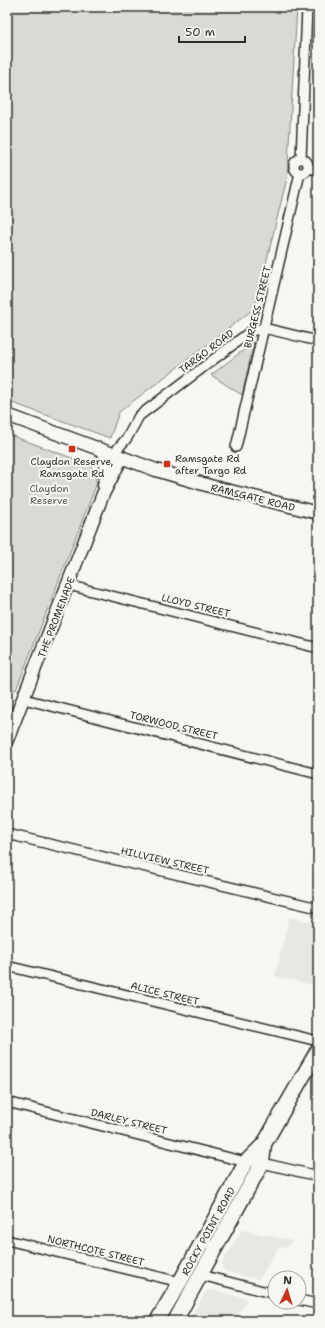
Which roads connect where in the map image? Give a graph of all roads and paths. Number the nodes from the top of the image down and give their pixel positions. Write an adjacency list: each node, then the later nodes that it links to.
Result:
1 (308, 7): 2 (street)
2 (304, 170): 3 (street); 4 (street, BURGESS STREET)
3 (318, 170)
4 (264, 328): 5 (street); 7 (street, TARGO ROAD); 8 (street, BURGESS STREET)
5 (318, 341)
6 (7, 415): 9 (street, RAMSGATE ROAD)
7 (127, 438): 9 (street, TARGO ROAD); 9 (street)
8 (236, 447)
9 (117, 455): 10 (street, THE PROMENADE); 10 (street, THE PROMENADE); 11 (street, RAMSGATE ROAD)
10 (103, 494): 12 (street, THE PROMENADE)
11 (318, 513)
12 (68, 585): 13 (street, LLOYD STREET); 14 (street, THE PROMENADE)
13 (318, 648)
14 (24, 699): 15 (street, THE PROMENADE); 16 (street, TORWOOD STREET)
15 (7, 740)
16 (318, 774)
17 (7, 834): 18 (street, HILLVIEW STREET)
18 (318, 908)
19 (7, 966): 20 (street, ALICE STREET)
20 (318, 1041)
21 (318, 1050): 23 (main road, ROCKY POINT ROAD)
22 (7, 1102): 24 (street, DARLEY STREET)
23 (264, 1144): 24 (main road, ROCKY POINT ROAD); 25 (main road, ROCKY POINT ROAD)
24 (246, 1162): 29 (main road, ROCKY POINT ROAD)
25 (262, 1163): 26 (street); 28 (main road, ROCKY POINT ROAD)
26 (318, 1176)
27 (7, 1240): 29 (street, NORTHCOTE STREET)
28 (201, 1275): 30 (street); 34 (main road, ROCKY POINT ROAD)
29 (180, 1282): 33 (main road, ROCKY POINT ROAD)
30 (267, 1292)
31 (307, 1302): 32 (street)
32 (318, 1304)
33 (157, 1321)
34 (175, 1321)

